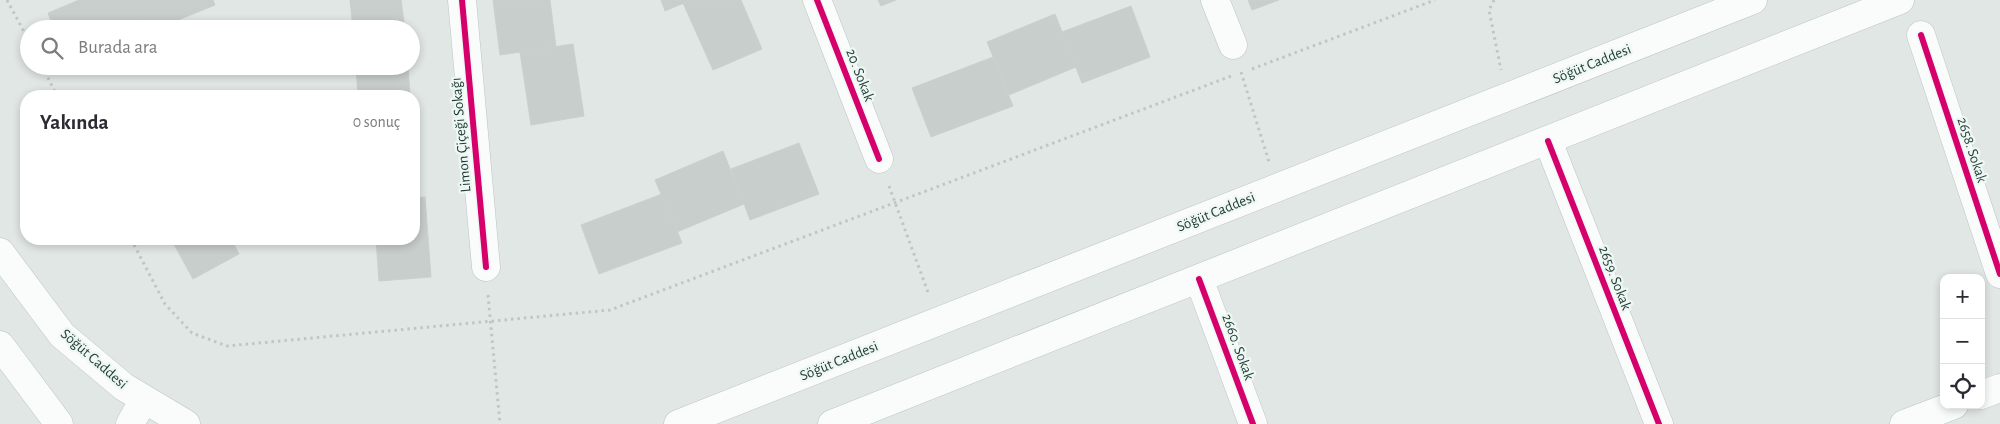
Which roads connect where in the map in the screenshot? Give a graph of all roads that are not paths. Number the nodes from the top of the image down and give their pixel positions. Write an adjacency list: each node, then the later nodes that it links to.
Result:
1 (462, 0): 11 (main road, Limon Çiçeği Sokağı)
2 (817, 0): 9 (main road, 20. Sokak)
3 (1214, 0): 7 (main road)
4 (1753, 0): 22 (main road, Söğüt Caddesi)
5 (1900, 0): 8 (main road)
6 (1920, 35): 12 (main road, 2658. Sokak)
7 (1233, 45)
8 (1548, 141): 13 (main road); 25 (main road, 2659. Sokak)
9 (879, 159)
10 (0, 252): 17 (main road, Söğüt Caddesi)
11 (486, 268)
12 (2000, 274)
13 (1199, 279): 23 (main road); 24 (main road, 2660. Sokak)
14 (0, 345): 19 (main road)
15 (2000, 388): 16 (main road)
16 (1985, 394)
17 (144, 399): 20 (main road); 21 (main road, Söğüt Caddesi)
18 (1943, 409): 26 (main road)
19 (59, 424)
20 (130, 424)
21 (186, 424)
22 (678, 424)
23 (832, 424)
24 (1253, 424)
25 (1659, 424)
26 (1904, 424)

